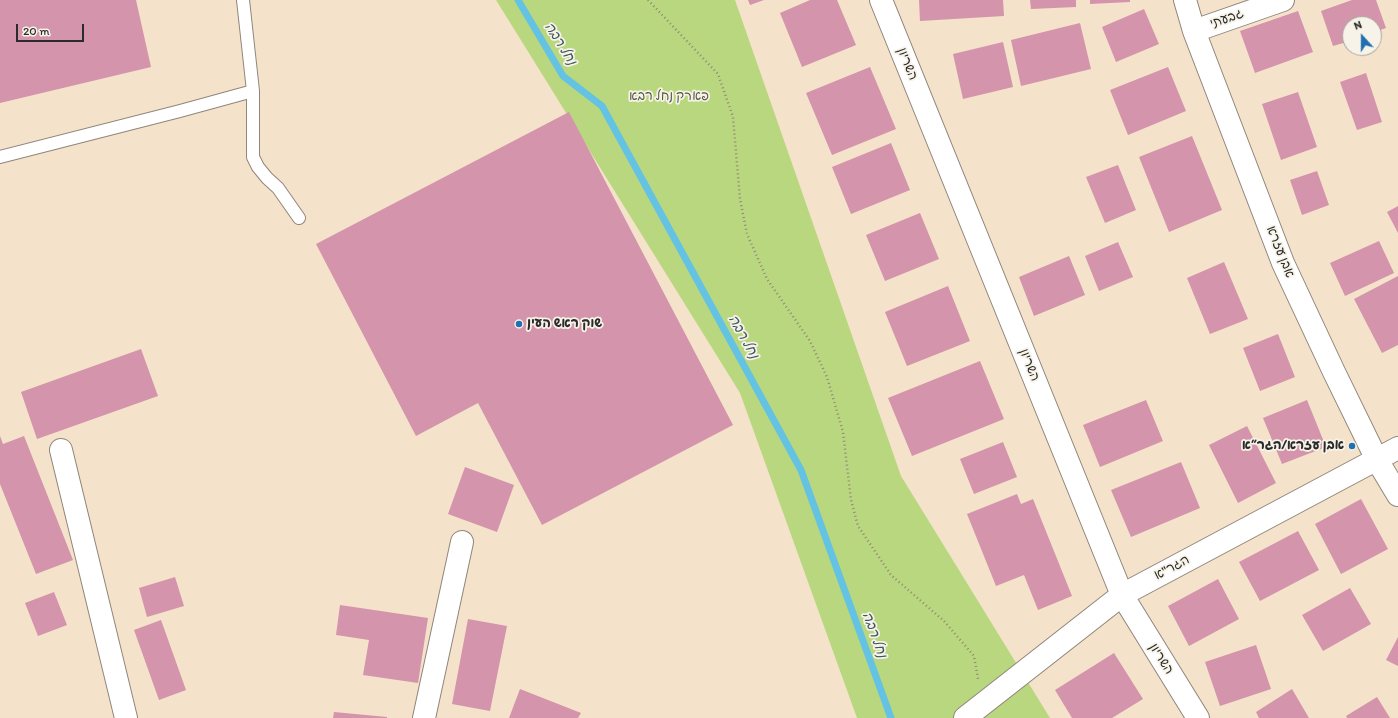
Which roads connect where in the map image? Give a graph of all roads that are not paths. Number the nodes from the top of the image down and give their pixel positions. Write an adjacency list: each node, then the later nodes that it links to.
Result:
1 (243, 0): 6 (lane)
2 (881, 0): 14 (street, השריון)
3 (1185, 0): 5 (street, אבן עזרא)
4 (1283, 0): 5 (street, גבעתי)
5 (1194, 30): 11 (street, אבן עזרא)
6 (253, 91): 7 (lane); 8 (lane)
7 (0, 157)
8 (300, 218)
9 (1398, 448): 11 (street, הגר"א)
10 (61, 450): 15 (street)
11 (1377, 460): 12 (street, אבן עזרא); 14 (street, הגר"א)
12 (1398, 495)
13 (462, 542): 16 (street)
14 (1122, 595): 17 (street, הגר"א); 18 (street, השריון)
15 (126, 718)
16 (424, 718)
17 (965, 718)
18 (1198, 718)

